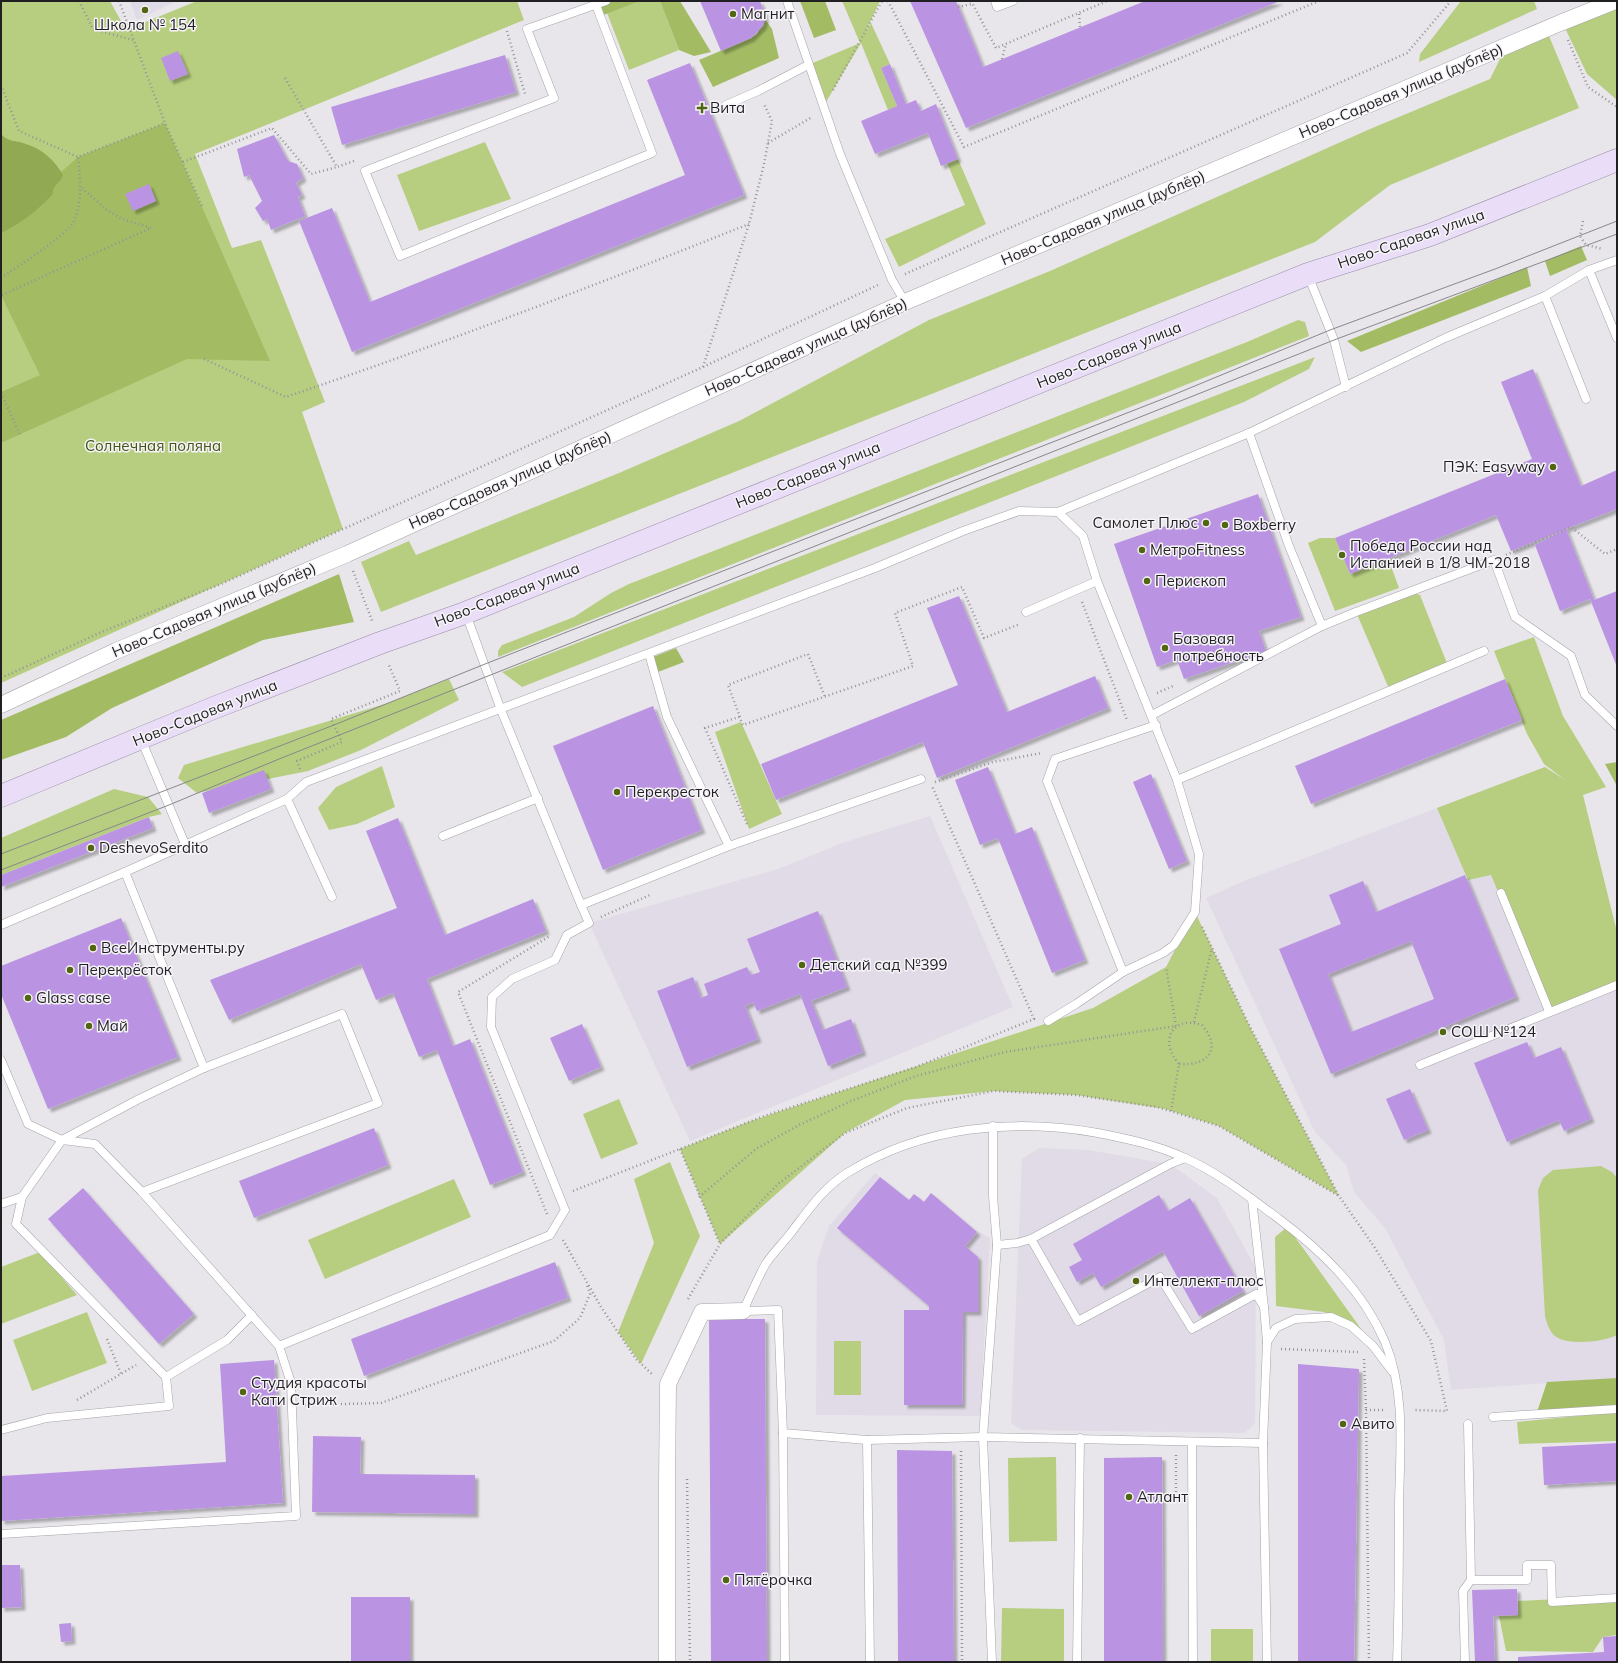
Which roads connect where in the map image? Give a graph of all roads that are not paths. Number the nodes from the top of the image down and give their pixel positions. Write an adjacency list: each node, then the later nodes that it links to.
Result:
1 (606, 1): 6 (lane)
2 (787, 1): 7 (lane)
3 (995, 1): 4 (lane)
4 (1013, 1)
5 (1615, 1): 14 (street, Ново-Садовая улица (дублёр))
6 (596, 5): 6 (lane)
7 (808, 65): 8 (lane); 14 (lane)
8 (726, 104)
9 (1617, 160): 12 (main road, Ново-Садовая улица)
10 (1614, 261): 11 (lane)
11 (1589, 270): 13 (lane); 15 (lane)
12 (1308, 274): 16 (lane); 22 (main road, Ново-Садовая улица)
13 (1545, 296): 16 (lane); 17 (lane)
14 (905, 302): 26 (street, Ново-Садовая улица (дублёр))
15 (1617, 338)
16 (1346, 387): 18 (lane)
17 (1586, 399)
18 (1249, 433): 19 (lane); 23 (lane)
19 (1058, 512): 20 (lane); 25 (lane)
20 (1097, 581): 21 (lane); 28 (lane)
21 (1026, 612)
22 (465, 613): 27 (lane); 31 (main road, Ново-Садовая улица)
23 (1322, 626): 28 (lane); 30 (lane)
24 (1484, 651): 33 (lane)
25 (649, 654): 27 (lane); 39 (lane)
26 (1, 704)
27 (501, 710): 35 (lane); 36 (lane)
28 (1152, 715): 29 (lane)
29 (1156, 725): 33 (lane); 45 (lane)
30 (1617, 726)
31 (141, 740): 34 (main road, Ново-Садовая улица); 38 (lane)
32 (921, 779): 39 (lane)
33 (1177, 780): 45 (lane)
34 (1, 796)
35 (538, 798): 37 (lane); 43 (lane)
36 (286, 799): 38 (lane); 42 (lane)
37 (443, 836)
38 (185, 844): 40 (lane)
39 (729, 846): 43 (lane)
40 (125, 872): 44 (lane); 51 (lane)
41 (1501, 893): 47 (lane)
42 (332, 897)
43 (581, 905): 65 (lane)
44 (1, 925)
45 (1123, 972): 48 (lane)
46 (1617, 985): 47 (lane)
47 (1550, 1011): 50 (lane)
48 (1048, 1021)
49 (1, 1060): 53 (lane)
50 (1420, 1065)
51 (204, 1068): 53 (lane); 55 (lane)
52 (993, 1126): 54 (lane); 60 (lane); 62 (lane)
53 (62, 1140): 55 (lane); 56 (lane)
54 (1185, 1158): 57 (lane); 59 (lane)
55 (142, 1192): 63 (lane)
56 (22, 1196): 58 (lane); 67 (lane)
57 (1252, 1199): 61 (lane); 66 (lane)
58 (1, 1204)
59 (1031, 1239): 60 (lane); 61 (lane)
60 (997, 1245): 73 (lane)
61 (1264, 1307): 64 (lane)
62 (743, 1311): 72 (lane); 81 (street)
63 (252, 1315): 65 (lane); 67 (lane)
64 (1267, 1342): 66 (lane); 77 (lane)
65 (279, 1346): 78 (lane)
66 (1395, 1375): 88 (lane)
67 (166, 1377): 71 (lane)
68 (1617, 1409): 69 (lane)
69 (1493, 1417)
70 (1468, 1424): 79 (lane)
71 (1, 1430)
72 (783, 1433): 75 (lane); 82 (lane)
73 (983, 1437): 74 (lane); 75 (lane); 84 (lane)
74 (1080, 1438): 76 (lane); 85 (lane)
75 (867, 1440): 83 (lane)
76 (1192, 1443): 77 (lane); 86 (lane)
77 (1263, 1443): 87 (lane)
78 (1, 1534)
79 (1471, 1580): 80 (lane); 89 (lane)
80 (1617, 1598)
81 (667, 1662)
82 (785, 1662)
83 (870, 1662)
84 (992, 1662)
85 (1077, 1662)
86 (1193, 1662)
87 (1266, 1662)
88 (1398, 1662)
89 (1465, 1662)

